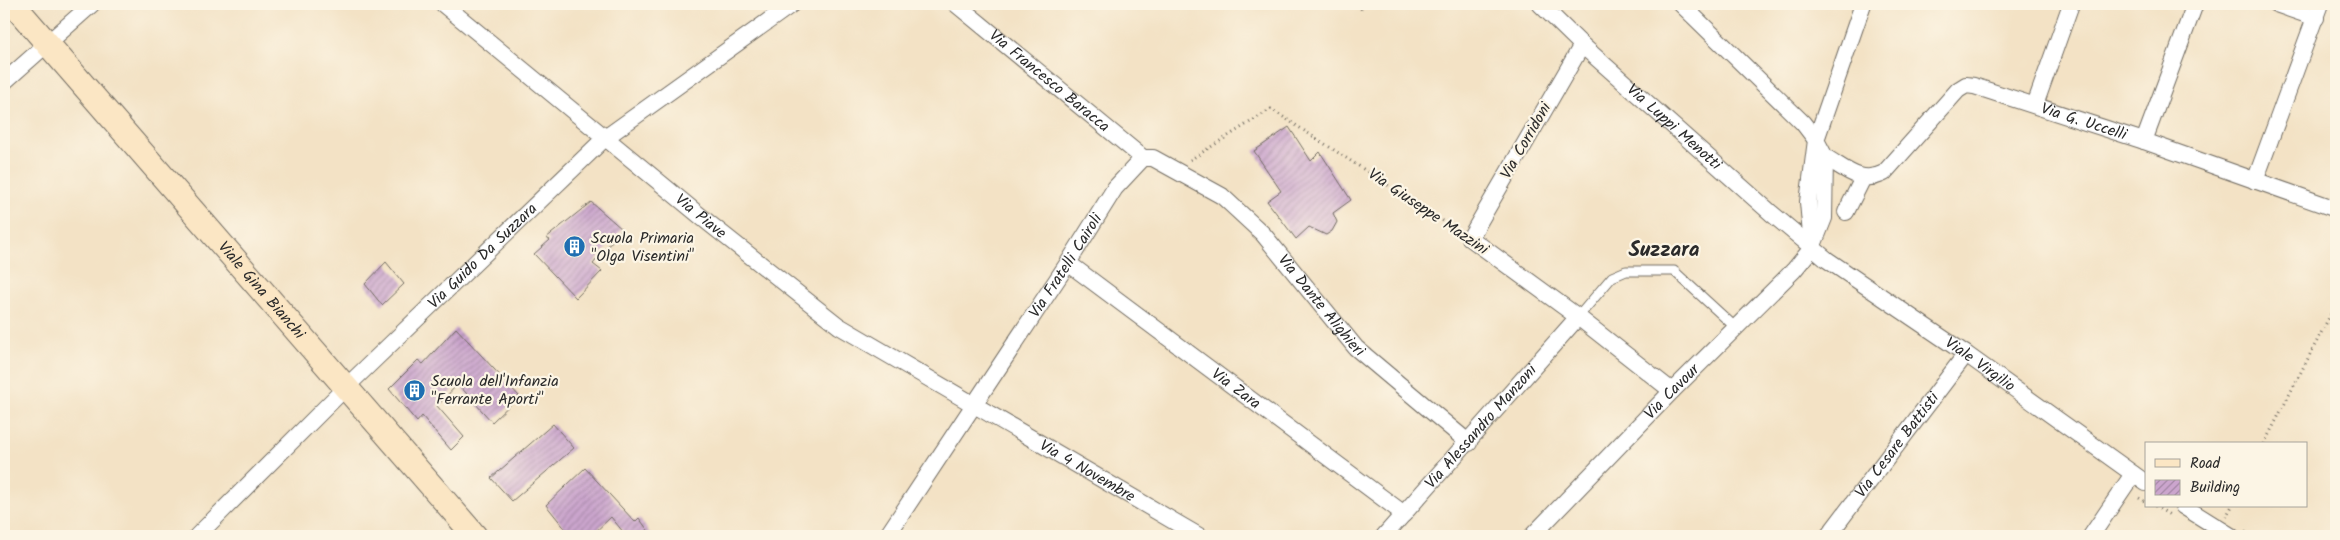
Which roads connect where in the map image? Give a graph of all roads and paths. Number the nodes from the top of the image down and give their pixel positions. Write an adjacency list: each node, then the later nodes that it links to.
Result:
1 (13, 4): 15 (street, Viale Gina Bianchi)
2 (92, 4): 15 (street)
3 (792, 4): 19 (street, Via Guido Da Suzzara)
4 (956, 4): 23 (street, Via Francesco Baracca)
5 (1358, 4): 13 (path)
6 (1540, 4): 16 (street, Via Luppi Menotti)
7 (1681, 4): 20 (street)
8 (1863, 4): 20 (street)
9 (2072, 4): 18 (street)
10 (2195, 4): 21 (street)
11 (2276, 4): 14 (street)
12 (449, 5): 19 (street, Via Piave)
13 (1362, 11)
14 (2318, 11): 26 (street)
15 (48, 44): 17 (street); 36 (street, Viale Gina Bianchi)
16 (1582, 45): 29 (street, Via Corridoni); 30 (street, Via Luppi Menotti)
17 (4, 82)
18 (2036, 105): 21 (street, Via G. Uccelli); 25 (street, Via G. Uccelli)
19 (605, 138): 36 (street, Via Guido Da Suzzara); 38 (street, Via Piave)
20 (1816, 140): 22 (street); 30 (street)
21 (2144, 141): 26 (street, Via G. Uccelli)
22 (1826, 157): 25 (street); 30 (street, Via Cavour)
23 (1143, 158): 24 (street); 31 (street, Via Fratelli Cairoli)
24 (1174, 170): 29 (path, Via Giuseppe Mazzini); 40 (street, Via Dante Alighieri)
25 (1863, 178): 28 (street)
26 (2255, 181): 27 (street, Via G. Uccelli)
27 (2336, 209)
28 (1846, 212)
29 (1470, 238): 33 (street, Via Giuseppe Mazzini)
30 (1812, 248): 34 (street, Via Cavour); 35 (street, Viale Virgilio)
31 (1068, 263): 38 (street, Via Fratelli Cairoli); 44 (street, Via Zara)
32 (2336, 304): 39 (path)
33 (1578, 317): 34 (lane); 37 (street, Via Giuseppe Mazzini); 40 (street, Via Alessandro Manzoni)
34 (1735, 327): 37 (street, Via Cavour)
35 (1966, 354): 41 (street, Viale Virgilio); 52 (street, Via Cesare Battisti)
36 (345, 388): 46 (street, Via Guido Da Suzzara); 47 (street, Viale Gina Bianchi)
37 (1672, 391): 51 (street, Via Cavour)
38 (974, 406): 48 (street, Via Fratelli Cairoli); 49 (street, Via 4 Novembre)
39 (2265, 442)
40 (1469, 443): 44 (street, Via Alessandro Manzoni)
41 (2140, 478): 53 (street)
42 (2186, 508): 54 (street)
43 (2231, 508): 45 (path)
44 (1404, 514): 50 (street, Via Alessandro Manzoni)
45 (2225, 520)
46 (197, 536)
47 (475, 536)
48 (887, 536)
49 (1199, 536)
50 (1384, 536)
51 (1532, 536)
52 (1828, 536)
53 (2091, 536)
54 (2231, 536)

